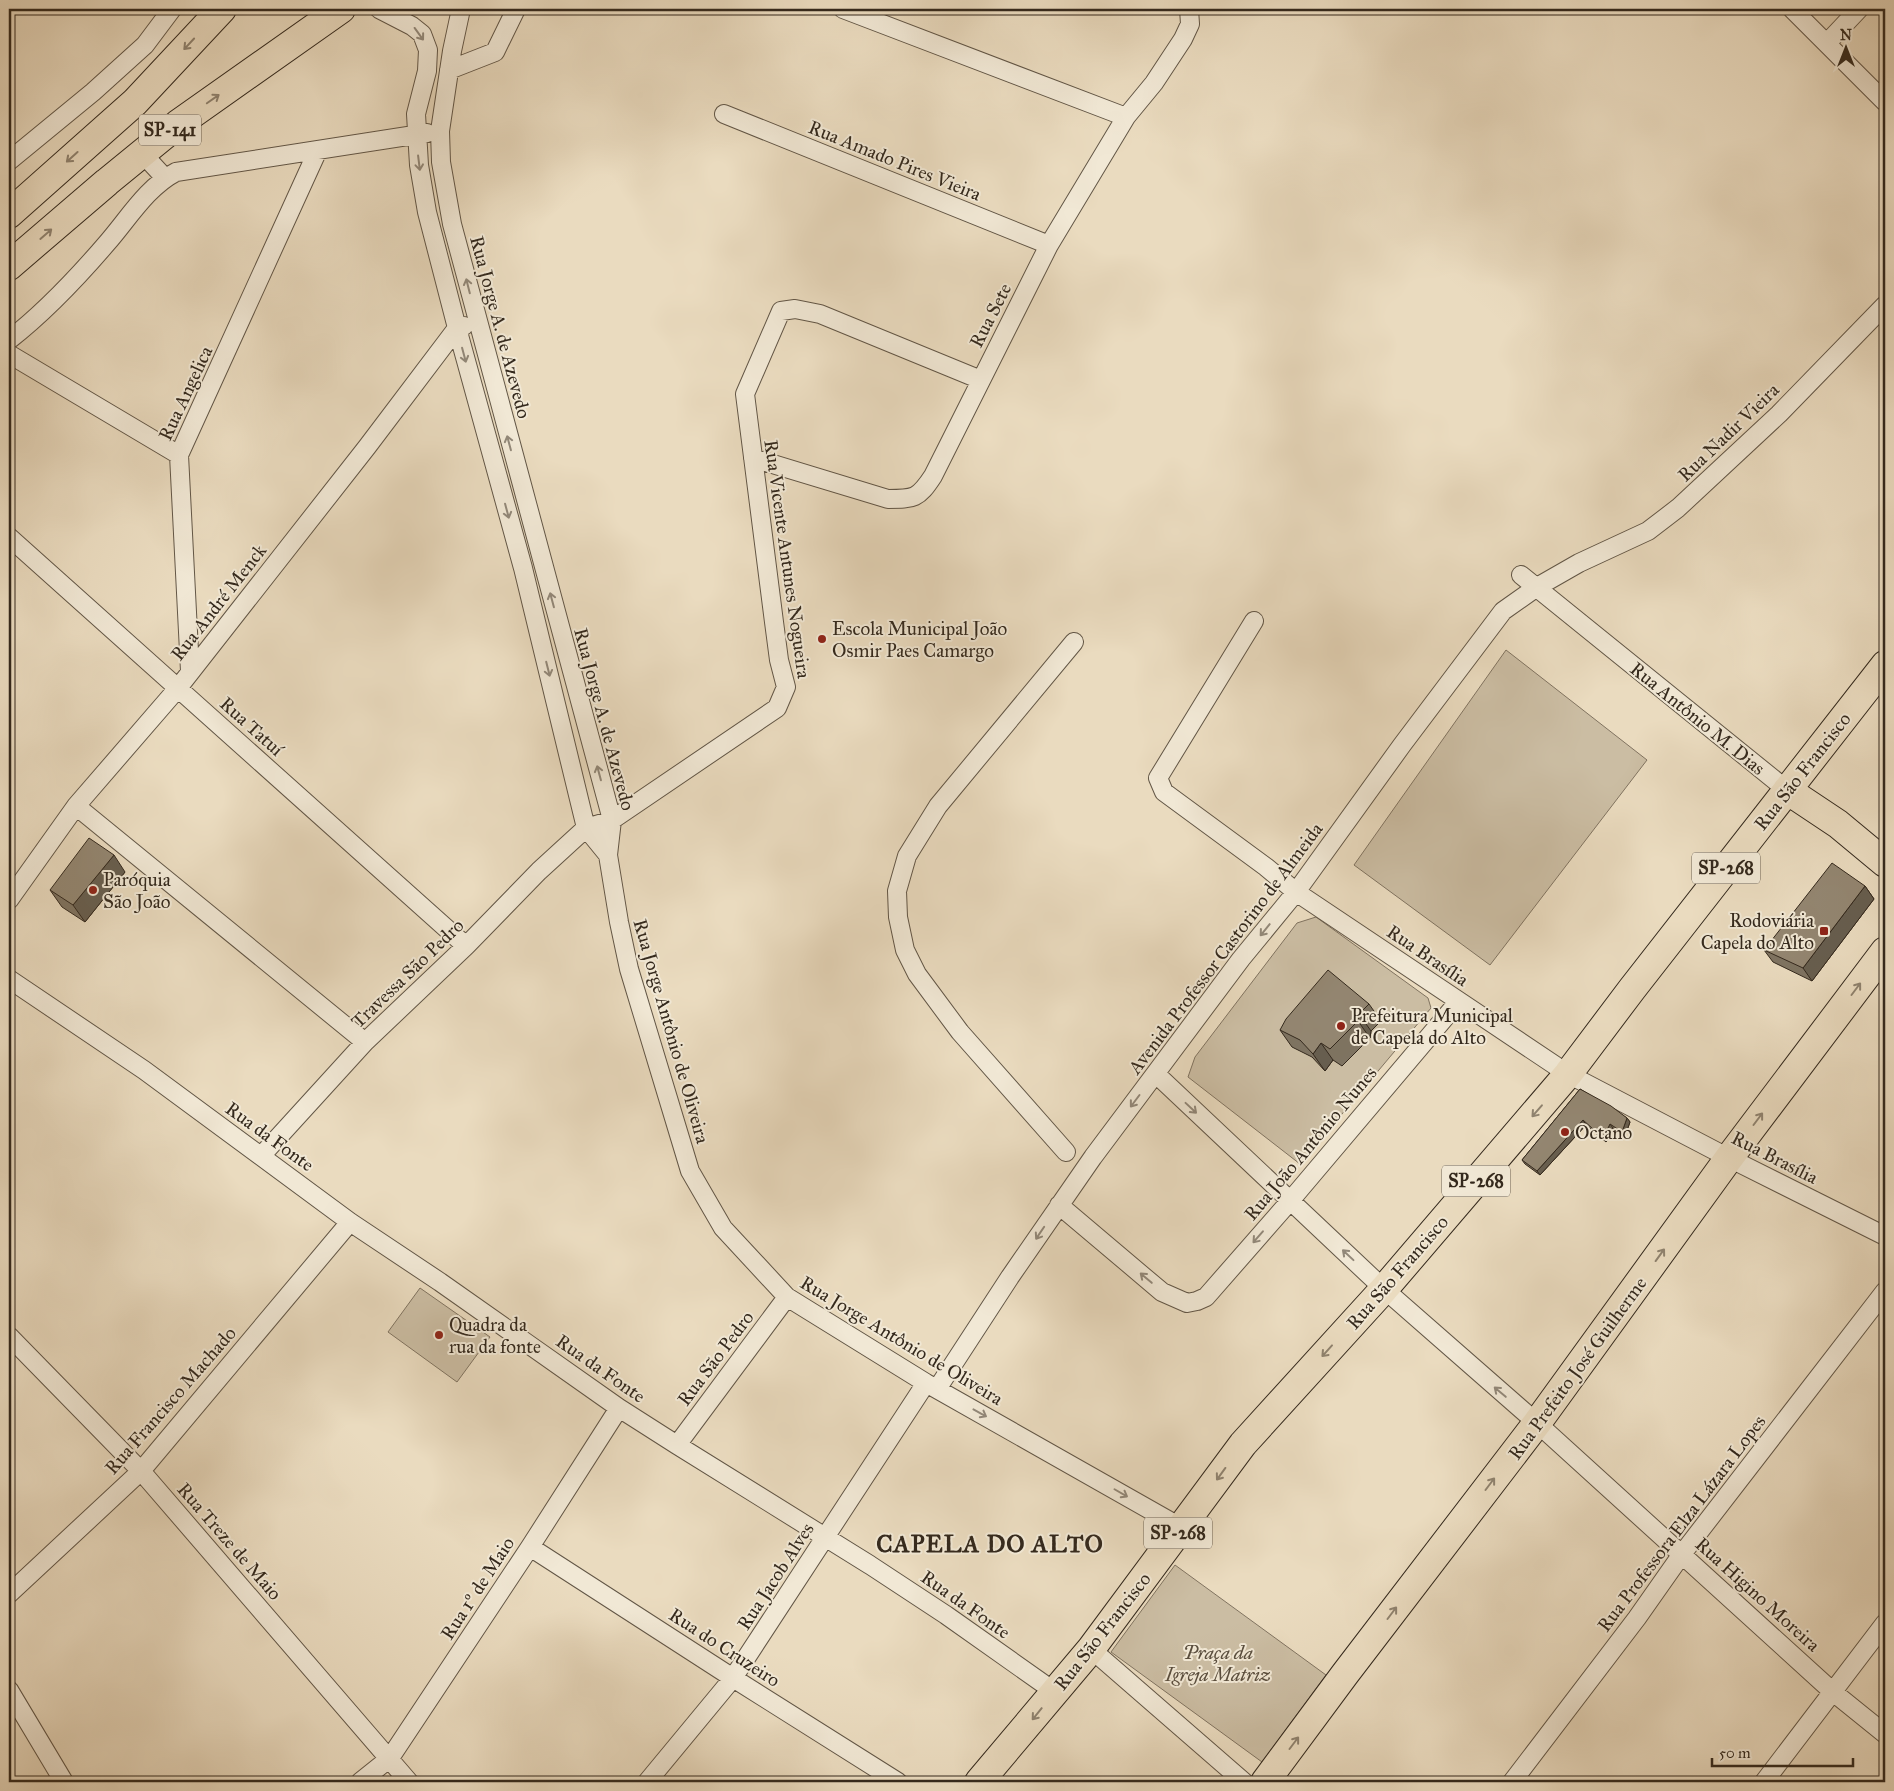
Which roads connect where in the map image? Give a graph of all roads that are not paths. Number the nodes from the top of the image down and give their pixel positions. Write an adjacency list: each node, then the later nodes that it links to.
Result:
1 (172, 9): 20 (street)
2 (222, 9): 22 (main road, SP-141, one-way to 22)
3 (341, 9): 19 (main road, SP-141, one-way to 3)
4 (379, 9): 17 (street, one-way to 17)
5 (461, 9): 12 (street, Rua Jorge A. de Azevedo)
6 (516, 9): 12 (street)
7 (843, 9): 15 (street)
8 (1189, 9): 15 (street, Rua Sete)
9 (1792, 9): 11 (street)
10 (1859, 9): 11 (street)
11 (1826, 43): 13 (street)
12 (449, 70): 16 (street, Rua Jorge A. de Azevedo)
13 (1885, 102)
14 (724, 114): 23 (street, Rua Amado Pires Vieira)
15 (1126, 117): 23 (street, Rua Sete)
16 (440, 131): 17 (street); 26 (street, Rua Jorge A. de Azevedo, one-way to 16)
17 (416, 134): 18 (street); 27 (street, one-way to 27)
18 (318, 150): 21 (street); 31 (street, Rua Angelica)
19 (142, 153): 21 (street); 24 (main road, SP-141, one-way to 19)
20 (9, 161)
21 (165, 178): 28 (street)
22 (9, 214)
23 (1049, 245): 30 (street, Rua Sete)
24 (9, 266)
25 (1885, 305): 34 (street, Rua Nadir Vieira)
26 (477, 322): 27 (street); 44 (street, Rua Jorge A. de Azevedo, one-way to 26)
27 (457, 328): 40 (street, Rua André Menck); 45 (street, one-way to 45)
28 (9, 340)
29 (9, 354): 31 (street)
30 (981, 380): 32 (street, Rua Sete); 32 (street, Rua Vicente Antunes Nogueira)
31 (179, 455): 40 (street, Rua Angelica)
32 (753, 458): 44 (street, Rua Vicente Antunes Nogueira)
33 (9, 537): 41 (street, Rua Tatuí)
34 (1579, 563): 36 (street, Avenida Professor Castorino de Almeida)
35 (1521, 575): 36 (street, Rua Antônio M. Dias)
36 (1537, 587): 42 (street, Rua Antônio M. Dias); 48 (street, Avenida Professor Castorino de Almeida)
37 (1254, 621): 48 (street, Rua Brasília)
38 (1074, 642): 57 (street)
39 (1885, 665): 42 (main road, Rua São Francisco / SP-268)
40 (190, 671): 41 (street, Rua André Menck)
41 (178, 688): 43 (street, Rua André Menck); 50 (street, Rua Tatuí)
42 (1787, 790): 47 (main road, Rua Antônio M. Dias); 56 (main road, Rua São Francisco / SP-268)
43 (76, 806): 49 (street, Rua André Menck); 54 (street)
44 (612, 820): 45 (street, Rua Vicente Antunes Nogueira); 46 (street, Rua Jorge A. de Azevedo)
45 (586, 828): 46 (street); 50 (street, Travessa São Pedro)
46 (608, 855): 66 (street, Rua Jorge Antônio de Oliveira)
47 (1885, 863)
48 (1296, 892): 53 (street, Rua Brasília); 55 (street, Avenida Professor Castorino de Almeida, one-way to 55)
49 (9, 900)
50 (466, 946): 54 (street, Travessa São Pedro)
51 (1885, 951): 59 (main road, Rua Prefeito José Guilherme, one-way to 51)
52 (9, 979): 58 (street, Rua da Fonte)
53 (1458, 1000): 56 (street, Rua Brasília); 60 (street, Rua João Antônio Nunes)
54 (365, 1042): 58 (street, Travessa São Pedro)
55 (1156, 1074): 60 (street, one-way to 60); 61 (street, Avenida Professor Castorino de Almeida, one-way to 61)
56 (1568, 1074): 59 (street, Rua Brasília); 64 (main road, Rua São Francisco / SP-268, one-way to 64)
57 (1066, 1152)
58 (262, 1155): 62 (street, Rua da Fonte)
59 (1729, 1158): 63 (street, Rua Brasília); 70 (main road, Rua Prefeito José Guilherme, one-way to 59)
60 (1290, 1201): 61 (street, Rua João Antônio Nunes, one-way to 61); 64 (street, Rua Higino Moreira, one-way to 60)
61 (1060, 1205): 68 (street, Avenida Professor Castorino de Almeida, one-way to 68)
62 (350, 1222): 69 (street, Rua da Fonte); 72 (street, Rua Francisco Machado)
63 (1885, 1236)
64 (1384, 1289): 70 (street, Rua Higino Moreira, one-way to 64); 73 (main road, Rua São Francisco / SP-268, one-way to 73)
65 (1885, 1291): 76 (street, Rua Professora Elza Lázara Lopes)
66 (787, 1297): 68 (street, Rua Jorge Antônio de Oliveira); 71 (street, Rua São Pedro)
67 (9, 1336): 72 (street, Rua Treze de Maio)
68 (931, 1386): 73 (street, Rua Jorge Antônio de Oliveira, one-way to 73); 74 (street, Rua Jacob Alves)
69 (619, 1408): 71 (street, Rua da Fonte); 75 (street, Rua 1º de Maio)
70 (1537, 1423): 76 (street, Rua Higino Moreira); 93 (main road, Rua Prefeito José Guilherme, one-way to 70)
71 (677, 1445): 74 (street, Rua da Fonte)
72 (141, 1471): 77 (street, Rua Francisco Machado); 85 (street, Rua Treze de Maio)
73 (1182, 1528): 79 (main road, Rua São Francisco / SP-268)
74 (826, 1538): 80 (street, Rua Jacob Alves); 82 (street, Rua da Fonte)
75 (530, 1547): 80 (street, Rua do Cruzeiro); 85 (street, Rua 1º de Maio)
76 (1682, 1554): 83 (street, Rua Higino Moreira); 94 (street, Rua Professora Elza Lázara Lopes)
77 (9, 1594)
78 (1885, 1623): 83 (street)
79 (1091, 1648): 82 (main road, Rua São Francisco / SP-268); 92 (street)
80 (733, 1678): 89 (street, Rua Jacob Alves); 90 (street, Rua do Cruzeiro)
81 (9, 1690): 86 (street)
82 (1055, 1692): 91 (main road, Rua São Francisco / SP-268, one-way to 91)
83 (1833, 1692): 84 (street, Rua Higino Moreira); 95 (street)
84 (1885, 1734)
85 (390, 1758): 87 (street, Rua 1º de Maio); 88 (street, Rua Treze de Maio)
86 (64, 1782)
87 (360, 1782)
88 (409, 1782)
89 (647, 1782)
90 (898, 1782)
91 (979, 1782)
92 (1244, 1782)
93 (1265, 1782)
94 (1512, 1782)
95 (1764, 1782)

